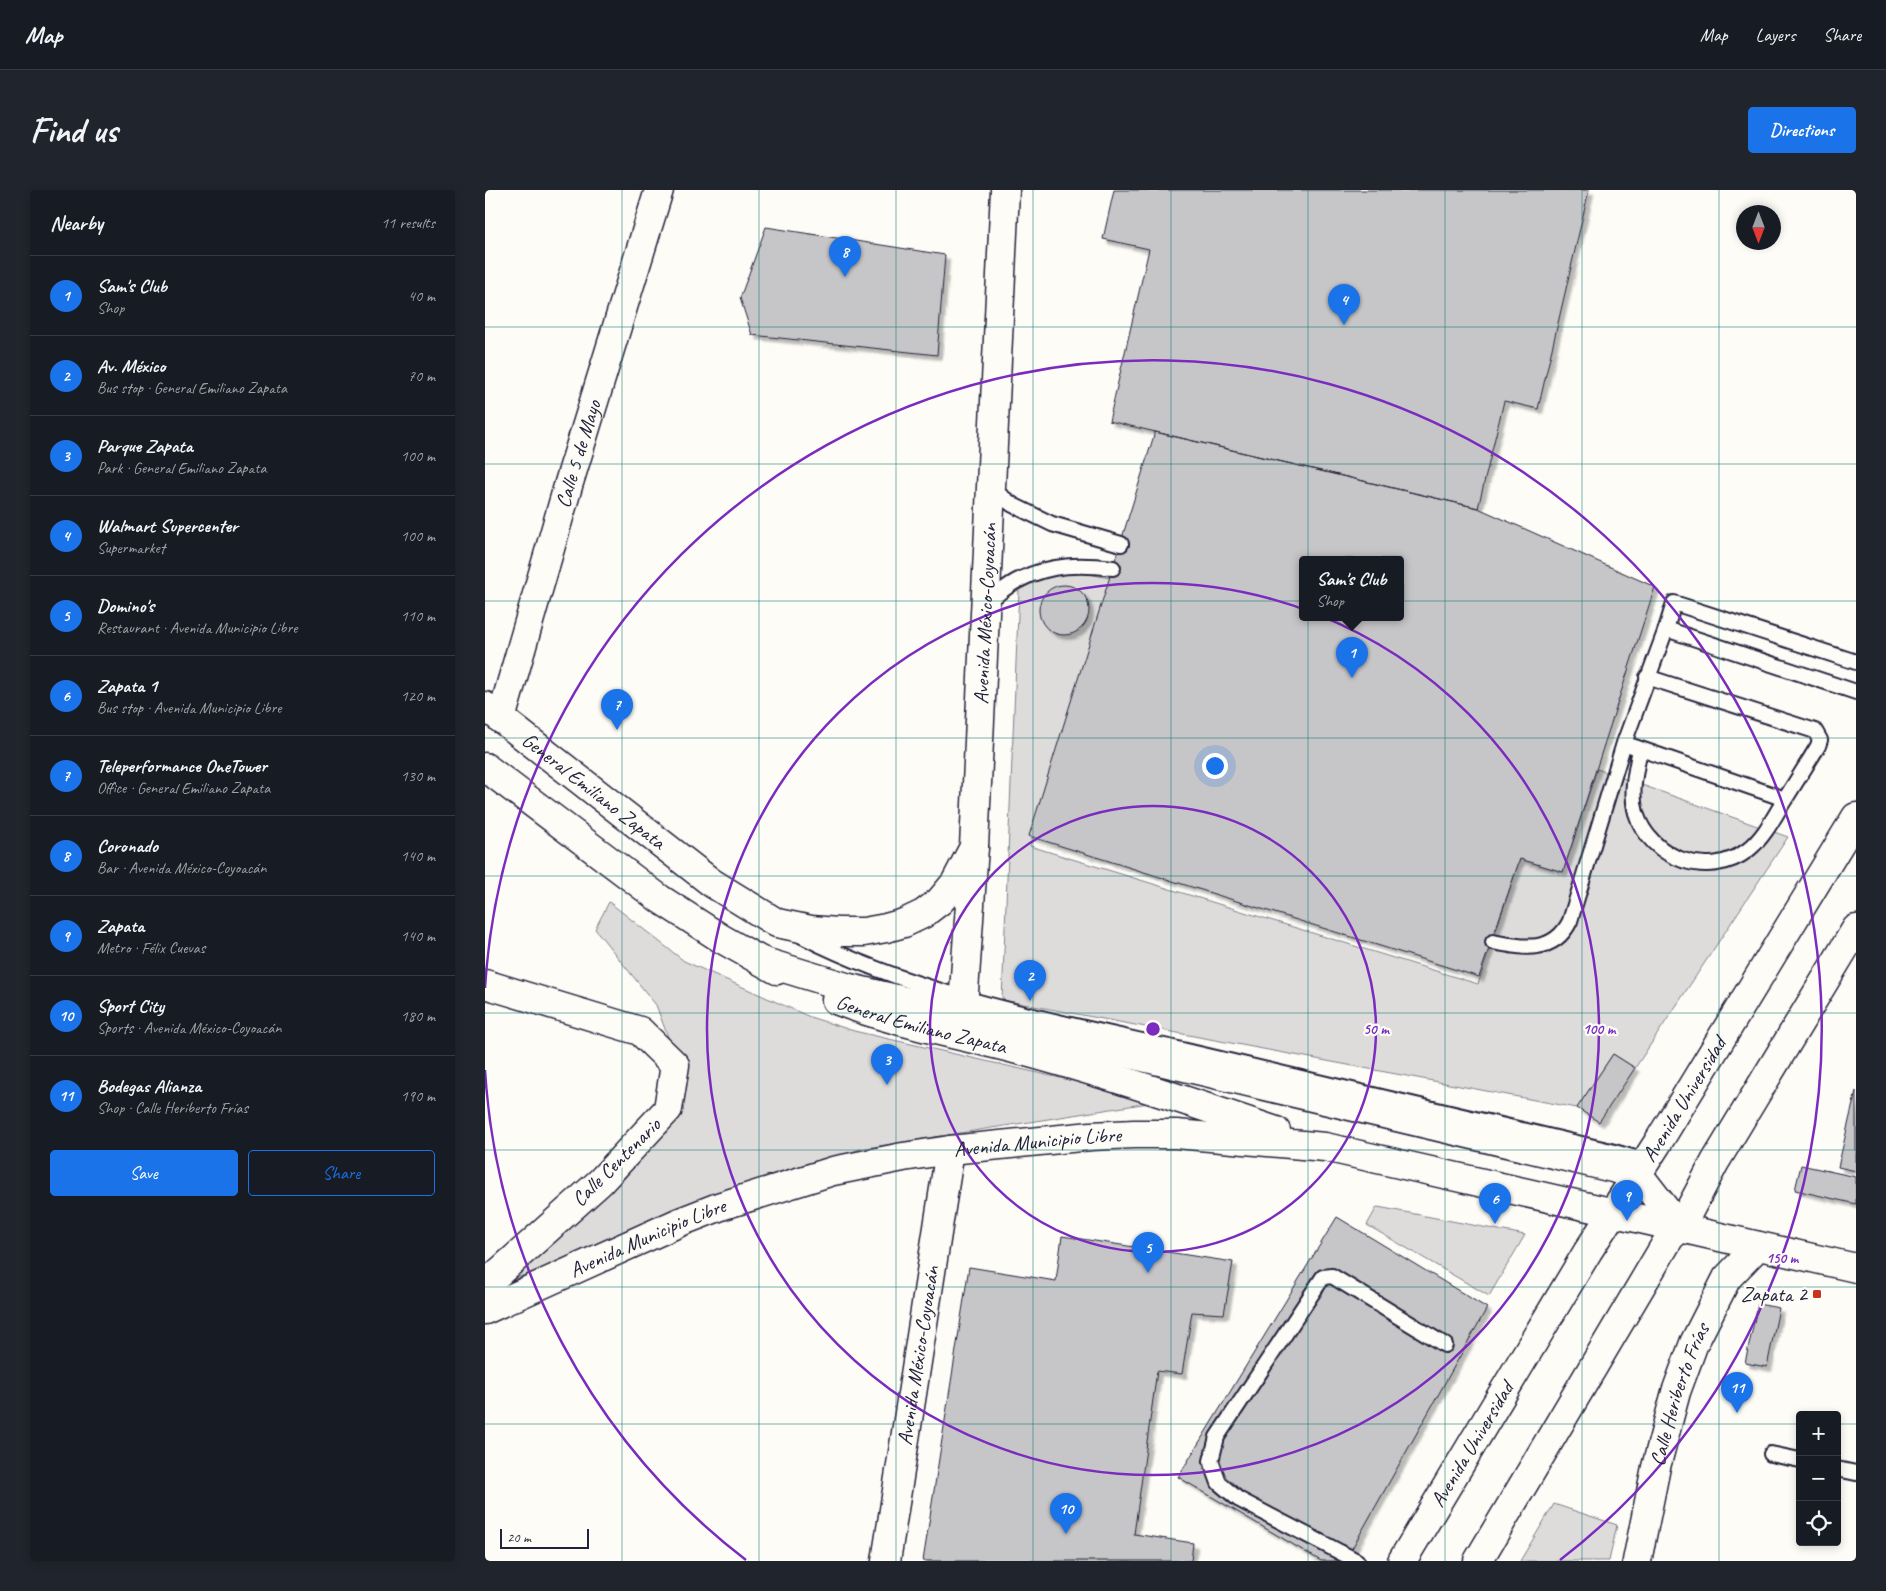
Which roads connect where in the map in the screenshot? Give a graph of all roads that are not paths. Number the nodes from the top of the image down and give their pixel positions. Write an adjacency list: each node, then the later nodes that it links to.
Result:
1 (659, 190): 11 (main road, Calle 5 de Mayo)
2 (1005, 190): 3 (main road, Avenida México-Coyoacán)
3 (991, 488): 4 (lane); 6 (main road, Avenida México-Coyoacán)
4 (1121, 544)
5 (1113, 568): 6 (lane)
6 (985, 604): 17 (main road, Avenida México-Coyoacán)
7 (1666, 629): 8 (lane); 9 (lane); 10 (lane)
8 (1856, 662)
9 (1647, 677): 12 (lane); 15 (lane)
10 (1856, 692)
11 (493, 712): 18 (main road, General Emiliano Zapata)
12 (1624, 743): 13 (lane); 20 (lane)
13 (1640, 749): 15 (lane); 15 (lane)
14 (486, 774): 22 (main road, General Emiliano Zapata)
15 (1785, 799)
16 (1856, 817): 25 (main road, Avenida Universidad)
17 (974, 847): 18 (main road, General Emiliano Zapata); 22 (main road, Avenida México-Coyoacán)
18 (777, 923): 22 (lane)
19 (1856, 929): 27 (main road)
20 (1493, 942)
21 (485, 984): 30 (main road, Calle Centenario)
22 (963, 1016): 23 (main road, General Emiliano Zapata); 25 (main road)
23 (1325, 1147): 24 (main road, Avenida Municipio Libre); 26 (main road, Avenida Municipio Libre)
24 (950, 1150): 31 (main road, Avenida Municipio Libre); 37 (main road, Avenida México-Coyoacán)
25 (1642, 1167): 26 (main road, Avenida Universidad); 27 (main road)
26 (1613, 1213): 27 (main road, Avenida Municipio Libre); 39 (main road, Avenida Universidad)
27 (1680, 1228): 28 (main road, Avenida Municipio Libre); 40 (main road)
28 (1759, 1246): 29 (main road, Avenida Municipio Libre); 41 (main road, Calle Heriberto Frías)
29 (1856, 1268)
30 (485, 1286)
31 (485, 1310)
32 (1445, 1345): 38 (lane)
33 (1771, 1454): 34 (lane)
34 (1796, 1459)
35 (1841, 1470): 36 (lane)
36 (1856, 1473)
37 (886, 1561)
38 (1357, 1561)
39 (1402, 1561)
40 (1478, 1561)
41 (1637, 1561)

